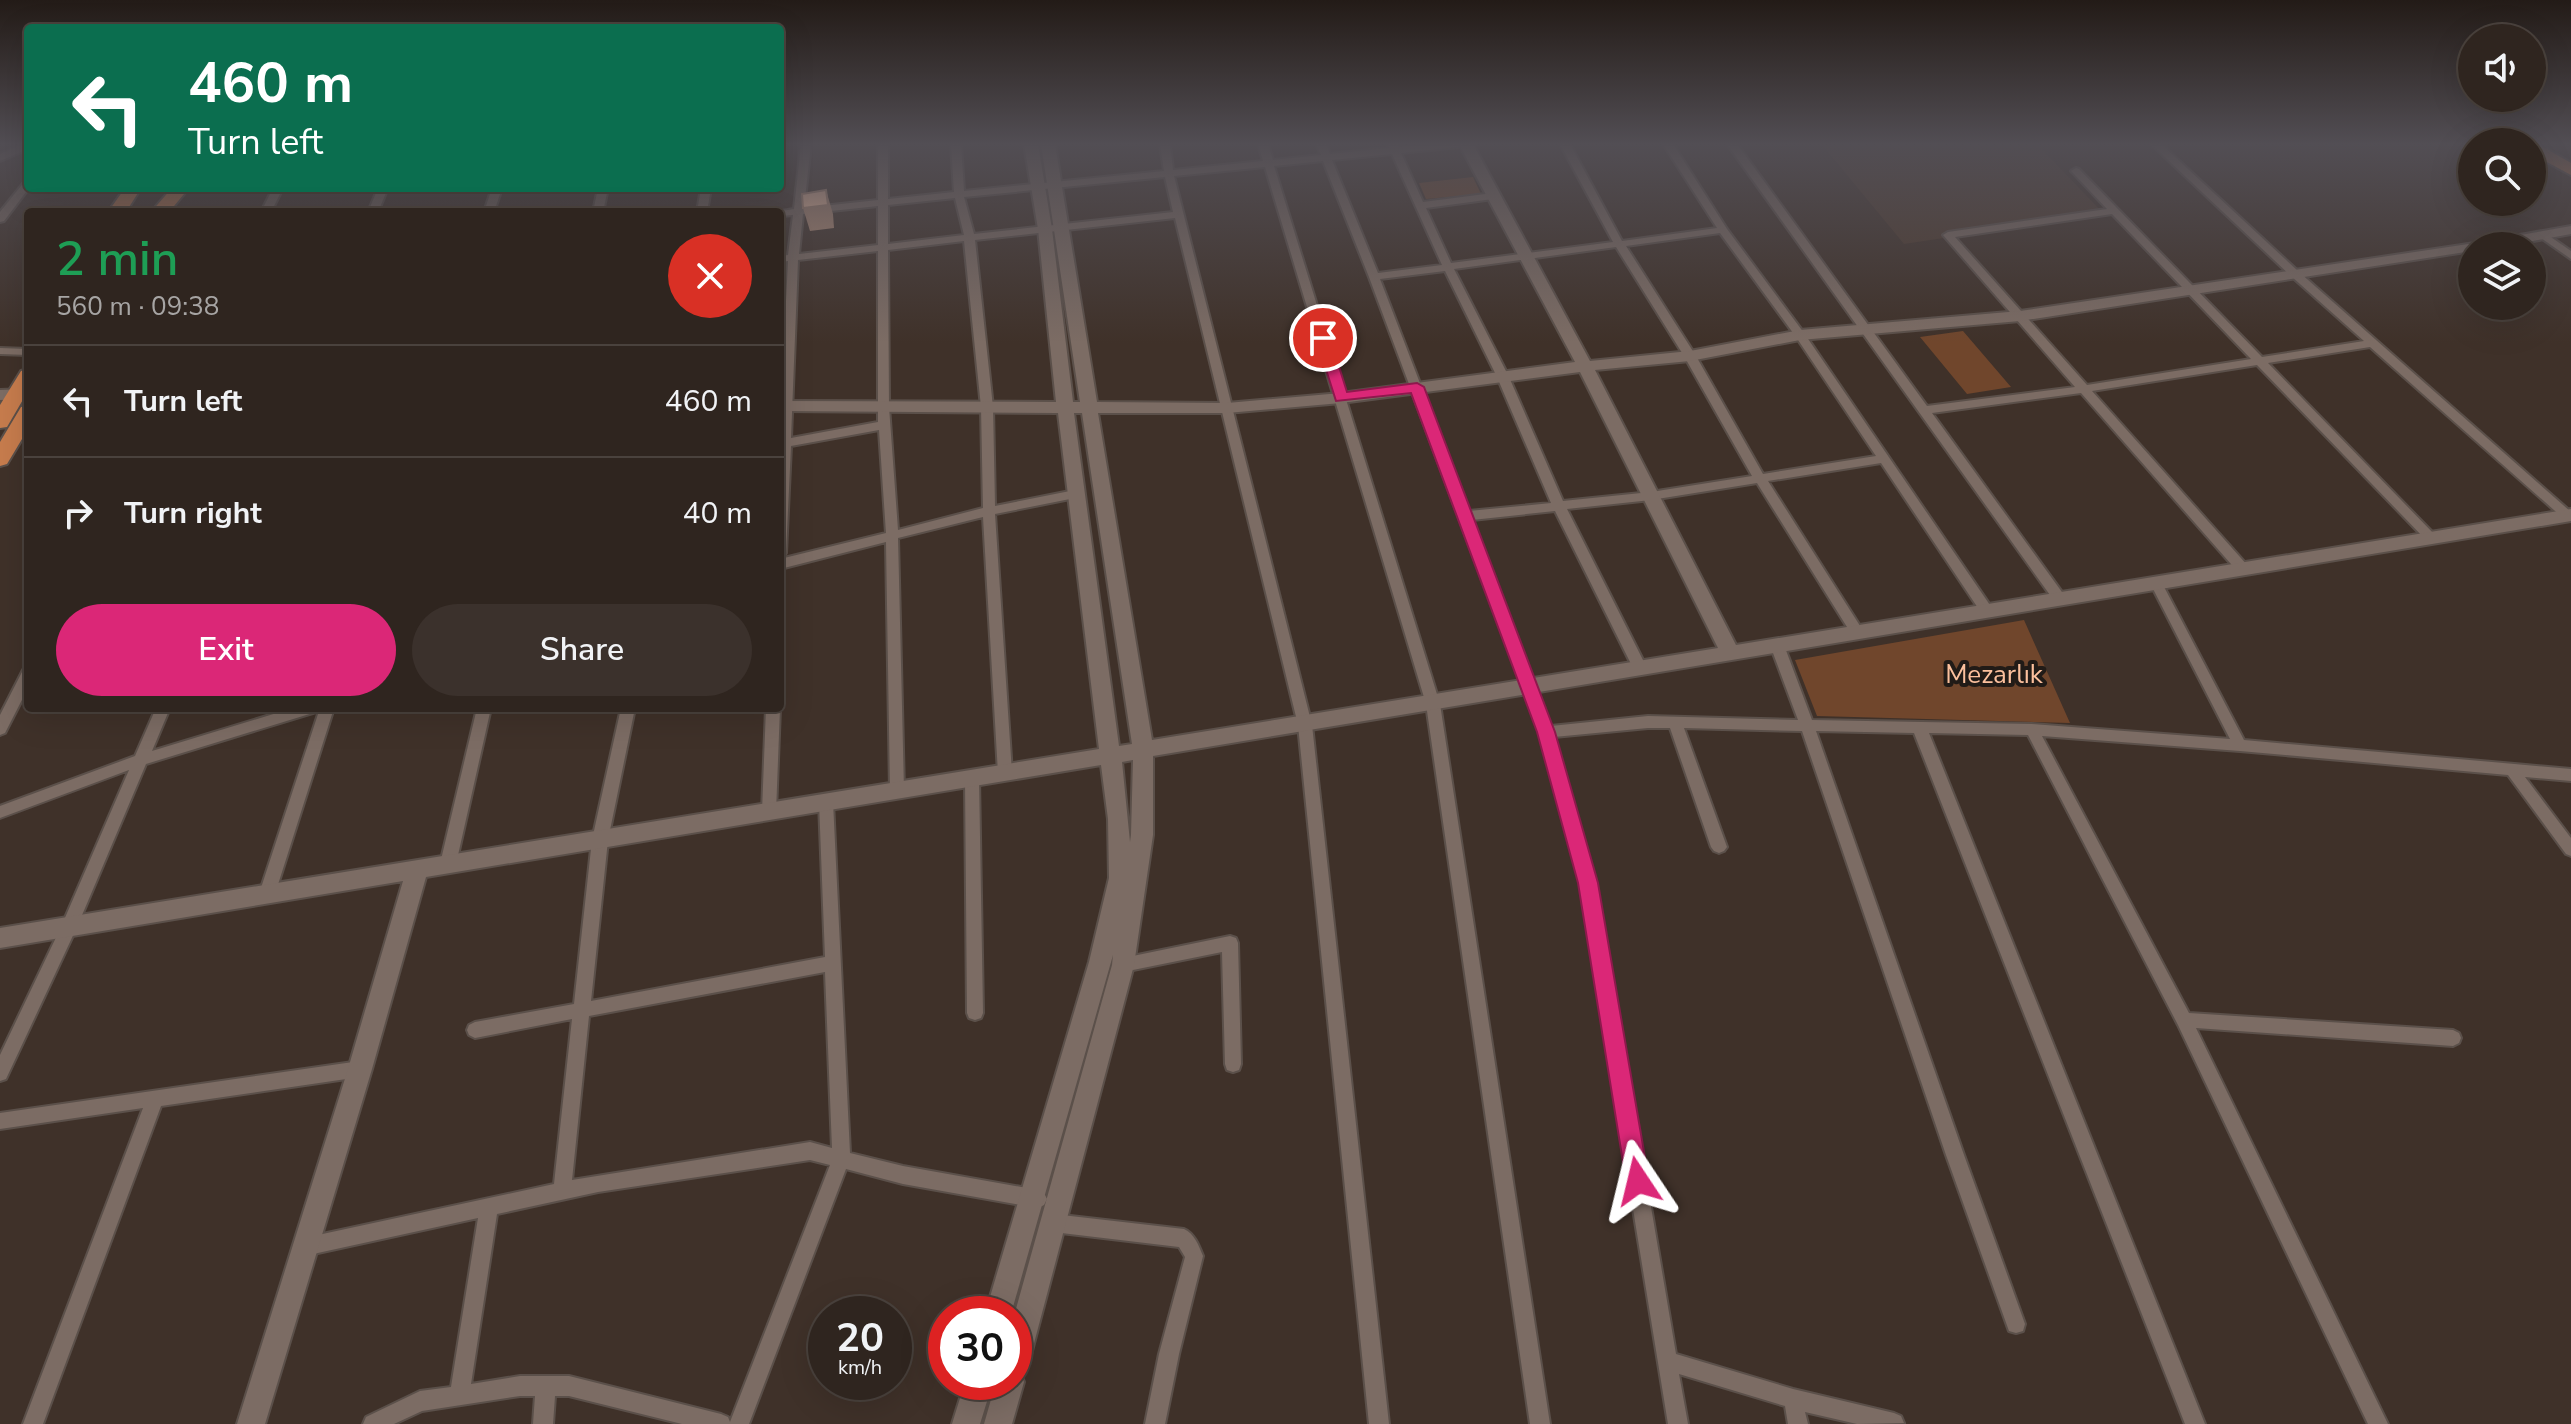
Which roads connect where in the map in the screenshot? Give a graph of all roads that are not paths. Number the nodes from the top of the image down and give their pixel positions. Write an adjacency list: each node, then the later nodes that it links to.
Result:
1 (804, 210): 14 (street)
2 (882, 210): 25 (street)
3 (963, 210): 21 (street)
4 (1050, 210): 18 (street)
5 (1179, 210): 17 (street)
6 (1283, 210): 48 (street)
7 (1348, 210): 33 (street)
8 (1421, 210): 31 (street)
9 (1500, 210): 27 (street)
10 (1601, 210): 24 (street)
11 (1710, 210): 19 (street)
12 (1780, 210): 36 (street)
13 (2227, 210): 32 (street)
14 (798, 211): 16 (street); 29 (street)
15 (2115, 211): 34 (street); 35 (street)
16 (784, 213)
17 (1180, 214): 18 (street); 54 (street)
18 (1053, 229): 21 (street); 53 (street)
19 (1723, 230): 24 (street); 37 (street)
20 (2571, 230): 22 (street)
21 (969, 236): 25 (street); 52 (street)
22 (2546, 236)
23 (2546, 237): 28 (street)
24 (1618, 242): 27 (street); 41 (street)
25 (883, 246): 29 (street); 51 (street)
26 (2458, 249): 32 (street)
27 (1523, 255): 31 (street); 43 (street)
28 (2571, 256)
29 (793, 257): 30 (street); 47 (street)
30 (784, 258)
31 (1447, 265): 33 (street); 44 (street)
32 (2295, 274): 34 (street); 38 (street)
33 (1374, 277): 45 (street)
34 (2192, 289): 35 (street); 42 (street)
35 (2020, 316): 36 (street); 46 (street)
36 (1865, 330): 37 (street); 55 (street)
37 (1800, 335): 41 (street); 60 (street)
38 (2373, 343): 42 (street); 66 (street)
39 (0, 351): 40 (street)
40 (24, 352)
41 (1690, 356): 43 (street); 61 (street)
42 (2261, 361): 46 (street); 69 (street)
43 (1585, 366): 44 (street); 63 (street)
44 (1503, 377): 45 (street); 64 (street)
45 (1417, 387): 48 (street); 67 (street)
46 (2084, 389): 55 (street); 71 (street)
47 (784, 391)
48 (1341, 398): 54 (street); 81 (street)
49 (18, 399): 56 (highway); 59 (highway)
50 (784, 406): 51 (street)
51 (883, 407): 52 (street); 57 (street)
52 (987, 407): 53 (street); 65 (street)
53 (1077, 408): 54 (street); 62 (street); 96 (street)
54 (1227, 408): 90 (street)
55 (1924, 410): 73 (street)
56 (0, 422)
57 (884, 425): 58 (street); 68 (street)
58 (784, 443)
59 (0, 459)
60 (1883, 459): 61 (street); 74 (street)
61 (1759, 477): 63 (street); 75 (street)
62 (1075, 494): 65 (street); 97 (street)
63 (1651, 496): 64 (street); 77 (street)
64 (1559, 506): 67 (street); 78 (street)
65 (989, 511): 68 (street); 100 (street)
66 (2569, 515): 69 (street)
67 (1466, 516): 80 (street)
68 (892, 535): 70 (street); 103 (street)
69 (2431, 538): 71 (street)
70 (784, 563)
71 (2243, 569): 72 (street)
72 (2156, 583): 73 (street); 95 (street)
73 (2060, 599): 74 (street)
74 (1987, 611): 75 (street)
75 (1857, 632): 76 (street)
76 (1777, 645): 77 (street); 89 (street)
77 (1731, 655): 78 (street)
78 (1640, 668): 80 (street)
79 (24, 682): 92 (street)
80 (1528, 688): 81 (street); 94 (street)
81 (1433, 704): 90 (street); 153 (street)
82 (161, 712): 98 (street)
83 (298, 712): 98 (street)
84 (326, 712): 112 (street)
85 (483, 712): 110 (street)
86 (627, 712): 107 (street)
87 (773, 712): 106 (street)
88 (1675, 723): 89 (street); 94 (street); 108 (street)
89 (1807, 724): 91 (street); 135 (street)
90 (1305, 725): 96 (street); 152 (street)
91 (1919, 727): 93 (street); 156 (street)
92 (0, 729)
93 (2032, 730): 95 (street); 119 (street)
94 (1546, 732): 136 (street)
95 (2240, 745): 99 (street)
96 (1143, 750): 97 (street); 116 (street)
97 (1111, 755): 100 (street); 129 (street)
98 (141, 760): 105 (street); 113 (street)
99 (2513, 771): 101 (street); 109 (street)
100 (1005, 773): 102 (street)
101 (2571, 775)
102 (972, 778): 103 (street); 118 (street)
103 (897, 791): 104 (street)
104 (826, 802): 106 (street); 115 (street)
105 (0, 812)
106 (769, 812): 107 (street)
107 (600, 840): 110 (street); 117 (street)
108 (1719, 847)
109 (2571, 850)
110 (448, 864): 111 (street)
111 (417, 870): 112 (street); 123 (street)
112 (267, 894): 113 (street)
113 (69, 927): 114 (street); 124 (street)
114 (0, 938)
115 (833, 963): 117 (street); 127 (street)
116 (1123, 965): 122 (street); 131 (street)
117 (582, 1011): 120 (street); 128 (street)
118 (975, 1013)
119 (2184, 1020): 121 (street); 157 (street)
120 (475, 1030)
121 (2453, 1038)
122 (1233, 1064)
123 (360, 1069): 125 (street); 132 (street)
124 (0, 1073)
125 (155, 1100): 126 (street); 143 (street)
126 (0, 1121)
127 (841, 1159): 128 (street); 129 (street); 148 (street)
128 (562, 1191): 130 (street)
129 (1032, 1197): 131 (street); 133 (street)
130 (489, 1207): 132 (street); 138 (street)
131 (1056, 1212): 134 (street); 151 (street)
132 (304, 1247): 144 (street)
133 (1003, 1296)
134 (1032, 1300)
135 (2016, 1324)
136 (1668, 1361): 139 (street); 154 (street)
137 (546, 1386): 138 (street); 146 (street); 147 (street)
138 (459, 1395): 145 (street)
139 (1793, 1399): 142 (street); 155 (street)
140 (973, 1400): 149 (street)
141 (1005, 1400): 150 (street)
142 (1894, 1423)
143 (33, 1424)
144 (251, 1424)
145 (373, 1424)
146 (543, 1424)
147 (721, 1424)
148 (739, 1424)
149 (966, 1424)
150 (998, 1424)
151 (1155, 1424)
152 (1379, 1424)
153 (1540, 1424)
154 (1678, 1424)
155 (1798, 1424)
156 (2195, 1424)
157 (2378, 1424)

